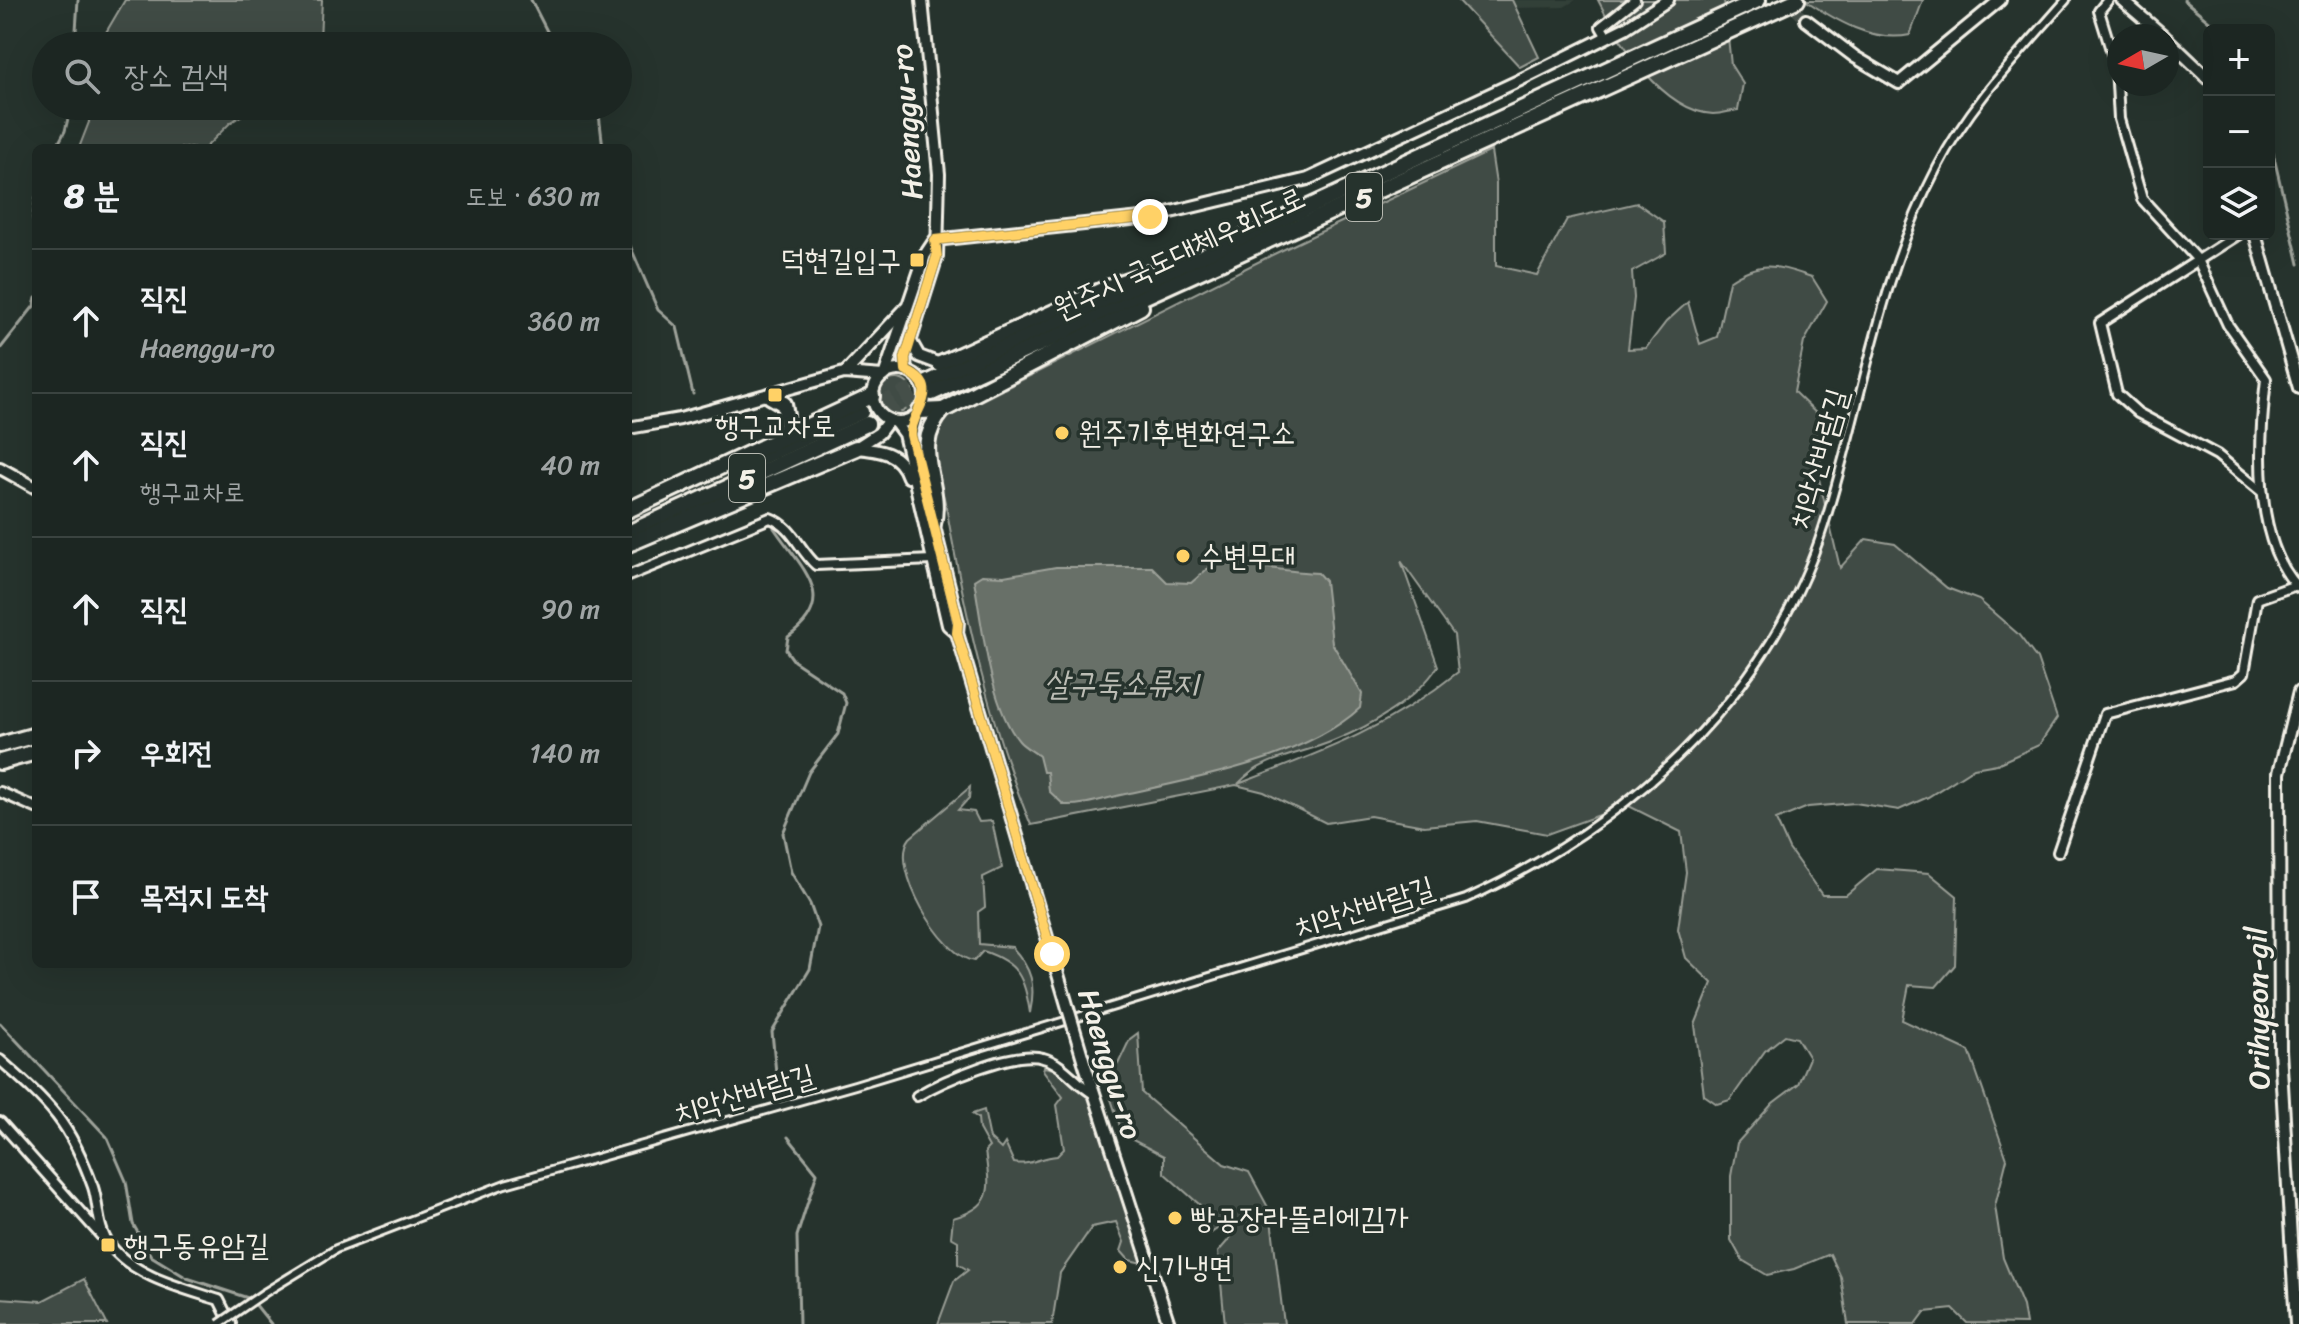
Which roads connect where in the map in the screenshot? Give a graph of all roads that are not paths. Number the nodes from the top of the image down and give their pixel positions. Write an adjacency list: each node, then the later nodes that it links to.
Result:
1 (922, 0): 15 (street, Haenggu-ro)
2 (1635, 0): 12 (street)
3 (1668, 0): 12 (street)
4 (1758, 0): 19 (highway, 원주시 국도대체우회도로 / 5)
5 (1797, 0): 19 (highway, 원주시 국도대체우회도로 / 5)
6 (2000, 0): 10 (street)
7 (2066, 0): 60 (street, 치악산바람길, bridge)
8 (2108, 0): 18 (street)
9 (2122, 0): 11 (street)
10 (1806, 20)
11 (2151, 24)
12 (1607, 37): 15 (street)
13 (2179, 50): 14 (street)
14 (2203, 73)
15 (935, 240): 20 (street); 21 (street, Haenggu-ro)
16 (2230, 240): 18 (street)
17 (2257, 240): 26 (street)
18 (2198, 260): 37 (street); 37 (street)
19 (1194, 266): 22 (highway); 25 (highway, 원주시 국도대체우회도로 / 5); 29 (highway)
20 (909, 306): 23 (street); 24 (street)
21 (911, 342): 22 (street); 25 (street, Haenggu-ro)
22 (940, 364): 25 (street)
23 (844, 373): 24 (street); 27 (street); 28 (street)
24 (884, 374): 25 (street); 27 (street)
25 (920, 381): 30 (street)
26 (2299, 388)
27 (873, 392): 31 (street); 33 (highway)
28 (770, 396): 32 (street); 33 (highway)
29 (943, 410): 30 (highway); 40 (highway)
30 (918, 414): 31 (street); 40 (street, Haenggu-ro)
31 (892, 421): 34 (street); 40 (street, Haenggu-ro)
32 (632, 427)
33 (783, 437): 38 (highway)
34 (856, 448): 40 (street); 42 (highway)
35 (0, 468): 36 (street)
36 (32, 486)
37 (2262, 492): 45 (street)
38 (632, 508)
39 (632, 517): 41 (highway, 5)
40 (929, 525): 43 (street, Haenggu-ro); 46 (street, Haenggu-ro)
41 (632, 531)
42 (632, 542)
43 (933, 560): 44 (street); 46 (street, Haenggu-ro)
44 (632, 574)
45 (2297, 587): 54 (street)
46 (957, 633): 56 (street, Haenggu-ro, bridge)
47 (2299, 692): 63 (street, Orihyeon-gil)
48 (32, 736): 49 (highway)
49 (0, 745)
50 (32, 753): 51 (highway)
51 (0, 762)
52 (0, 792): 53 (street)
53 (32, 806)
54 (2058, 852)
55 (0, 1060): 59 (street)
56 (1094, 1094): 57 (street); 62 (street, Haenggu-ro)
57 (917, 1096)
58 (0, 1122): 59 (street)
59 (109, 1245): 61 (street)
60 (219, 1324)
61 (231, 1324)
62 (1169, 1324)
63 (2296, 1324)

